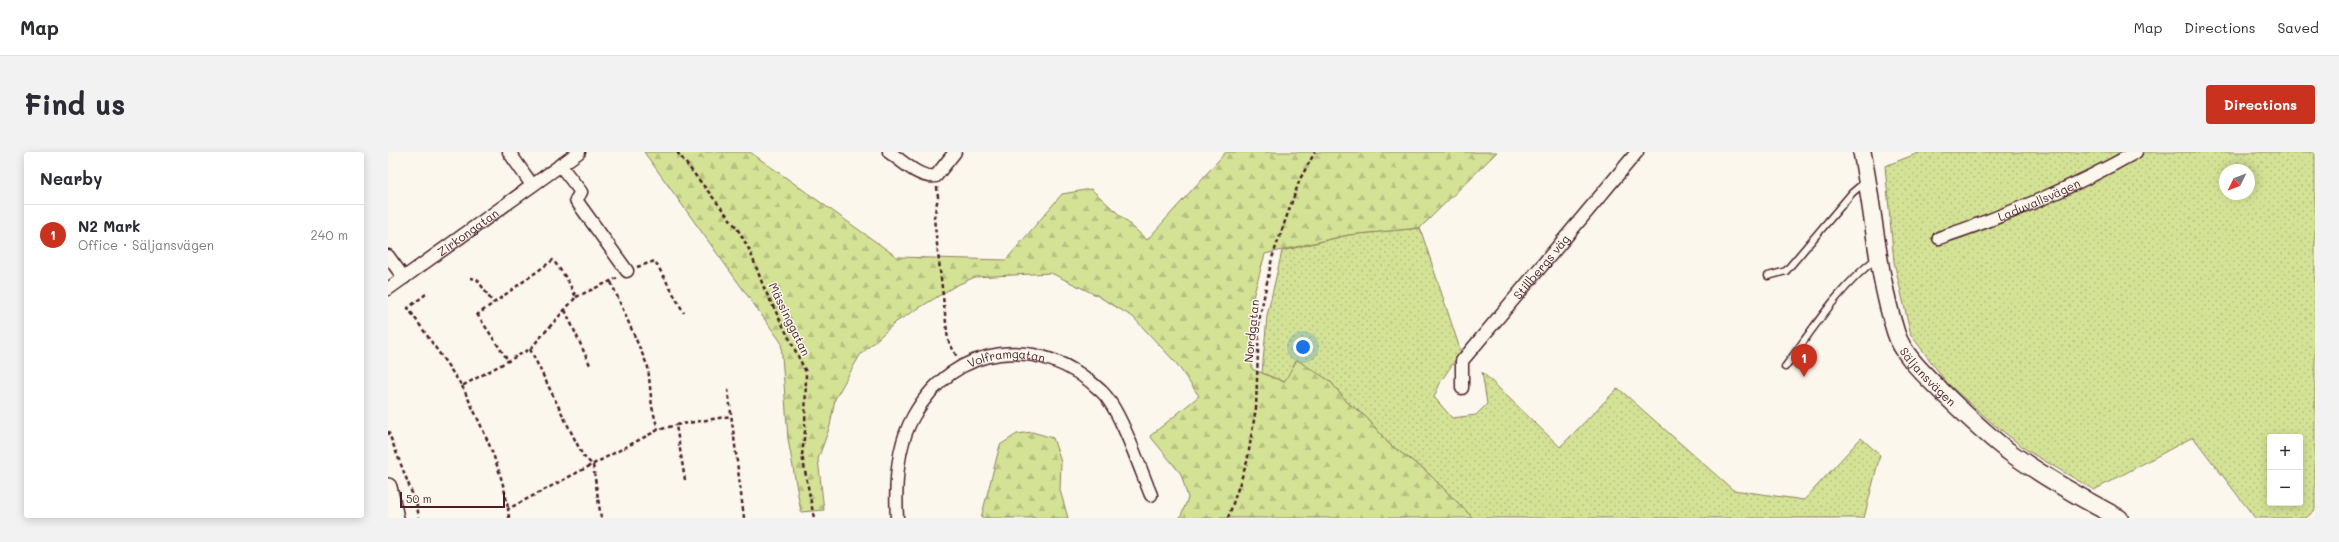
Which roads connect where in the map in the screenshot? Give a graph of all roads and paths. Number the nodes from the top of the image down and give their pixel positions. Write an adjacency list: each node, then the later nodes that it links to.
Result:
1 (509, 152): 13 (street)
2 (579, 152): 10 (street, Zirkongatan)
3 (677, 152): 50 (path, Mässinggatan)
4 (889, 152): 11 (street)
5 (955, 152): 11 (street)
6 (1315, 152): 52 (path, Nordgatan)
7 (1637, 152): 34 (street, Stillbergs väg)
8 (1862, 152): 12 (street, Säljansvägen)
9 (2136, 152): 14 (street, Laduvallsvägen)
10 (560, 165): 13 (street, Zirkongatan); 17 (street)
11 (936, 176): 31 (path)
12 (1868, 184): 16 (street, Säljansvägen); 18 (lane)
13 (532, 185): 19 (street, Zirkongatan)
14 (1939, 238)
15 (388, 256): 19 (street)
16 (1878, 257): 32 (lane); 53 (street, Säljansvägen)
17 (627, 271): 21 (path); 27 (path)
18 (1768, 276)
19 (404, 278): 22 (street, Zirkongatan)
20 (470, 278): 25 (path)
21 (611, 282): 24 (path); 38 (path)
22 (388, 289)
23 (426, 294): 33 (path)
24 (576, 297): 25 (path); 26 (path)
25 (494, 302): 29 (path)
26 (566, 310): 28 (path); 30 (path)
27 (684, 313)
28 (530, 349): 29 (path); 40 (path)
29 (509, 362): 33 (path)
30 (590, 365)
31 (961, 366): 43 (street, Volframgatan); 51 (street, Volframgatan)
32 (1786, 367)
33 (462, 386): 44 (path)
34 (1462, 388)
35 (728, 389): 36 (path)
36 (731, 416): 37 (path); 49 (path)
37 (676, 426): 38 (path); 41 (path)
38 (658, 430): 40 (path)
39 (388, 431): 46 (path)
40 (593, 465): 44 (path); 48 (path)
41 (685, 480)
42 (388, 486): 45 (street)
43 (1151, 495)
44 (508, 509): 47 (path)
45 (395, 518)
46 (419, 518)
47 (509, 518)
48 (601, 518)
49 (744, 518)
50 (814, 518)
51 (894, 518)
52 (1228, 518)
53 (2119, 518)

